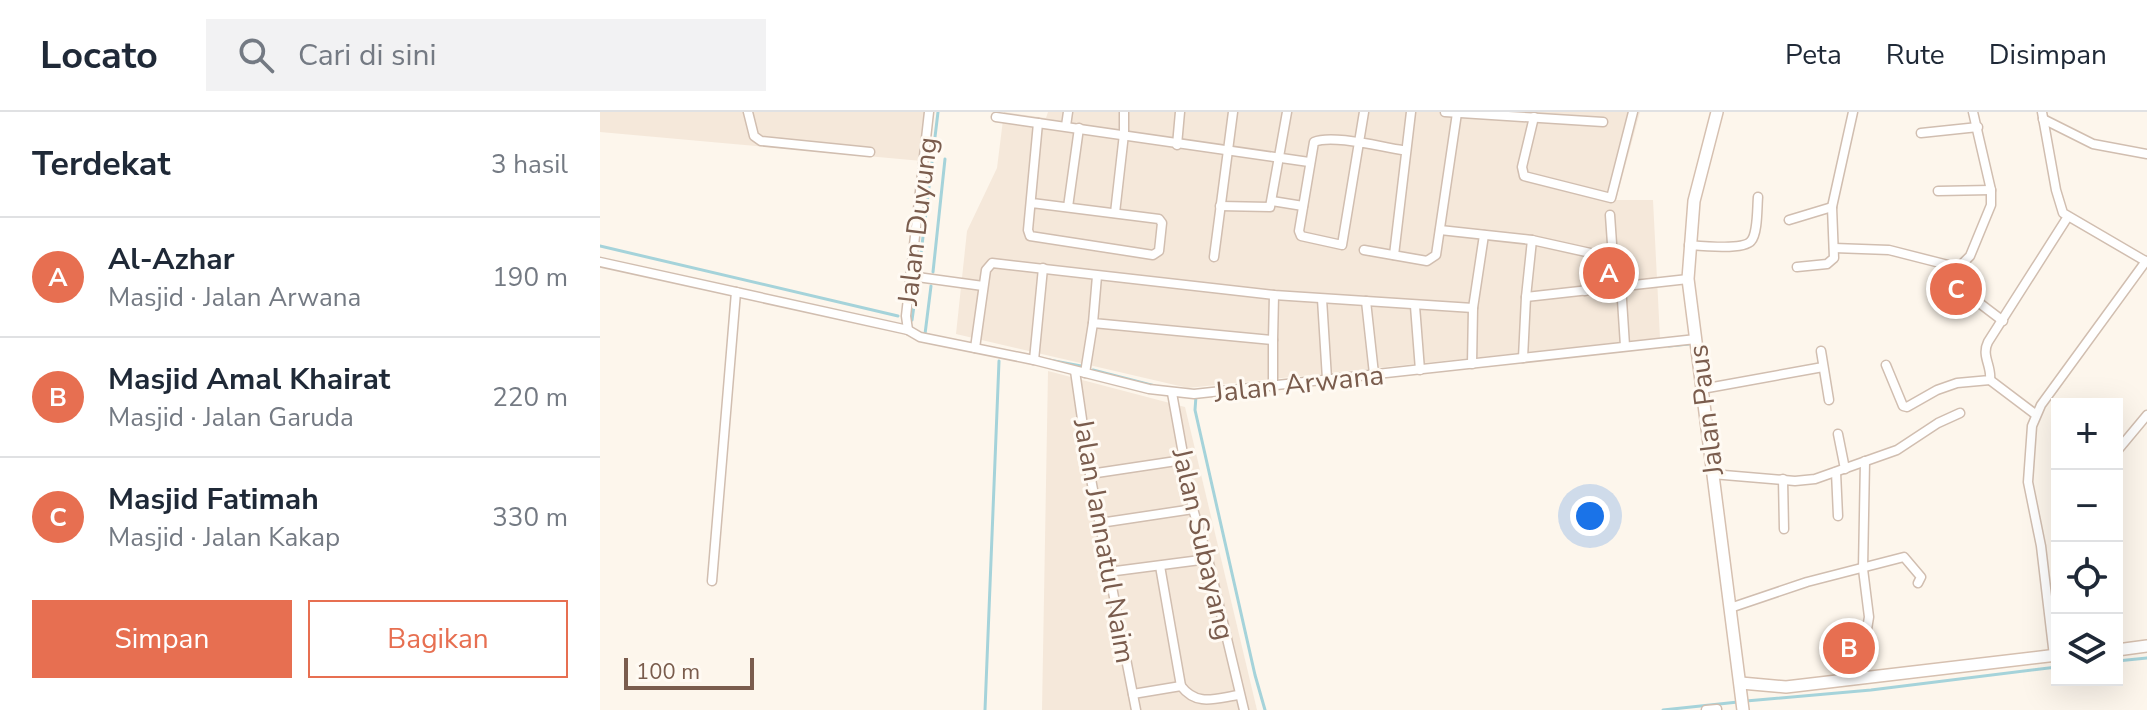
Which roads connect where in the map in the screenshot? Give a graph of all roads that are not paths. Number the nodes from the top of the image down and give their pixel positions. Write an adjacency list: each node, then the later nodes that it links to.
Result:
1 (748, 112): 32 (street)
2 (929, 112): 63 (street, Jalan Duyung)
3 (1068, 112): 23 (street)
4 (1124, 112): 27 (street)
5 (1180, 112): 29 (street)
6 (1233, 112): 31 (street)
7 (1287, 112): 34 (street)
8 (1364, 112): 28 (street)
9 (1411, 112): 56 (street)
10 (1445, 112): 15 (street)
11 (1633, 112): 20 (street)
12 (1717, 112): 52 (main road, Jalan Paus)
13 (1853, 112): 44 (street)
14 (1973, 112): 24 (street)
15 (1457, 113): 16 (street); 49 (street)
16 (1493, 114): 17 (street)
17 (1514, 114): 20 (street)
18 (2042, 115): 33 (street); 47 (street)
19 (996, 117): 22 (street)
20 (1534, 117): 21 (street)
21 (1603, 122)
22 (1038, 123): 23 (street); 40 (street)
23 (1066, 126): 25 (street)
24 (1978, 127): 26 (street); 36 (street)
25 (1079, 128): 27 (street); 43 (street)
26 (1921, 133)
27 (1124, 134): 29 (street); 45 (street)
28 (1359, 143): 30 (street); 35 (street); 42 (street)
29 (1177, 145): 31 (street)
30 (1402, 150)
31 (1227, 151): 34 (street); 41 (street)
32 (870, 152)
33 (2147, 154)
34 (1280, 159): 35 (street); 39 (street)
35 (1309, 162): 42 (street)
36 (1991, 190): 37 (street); 53 (street)
37 (1938, 191)
38 (1758, 197): 52 (street)
39 (1272, 201): 41 (street); 42 (street)
40 (1032, 203): 43 (street); 45 (street)
41 (1220, 206): 57 (street)
42 (1303, 206)
43 (1068, 207): 45 (street)
44 (1832, 207): 48 (street); 53 (street)
45 (1115, 213)
46 (1610, 215): 58 (street)
47 (2067, 218): 59 (street); 77 (street)
48 (1789, 220)
49 (1440, 230): 50 (street); 56 (street)
50 (1484, 235): 51 (street); 76 (street)
51 (1532, 240): 55 (street); 71 (street)
52 (1689, 245): 65 (main road, Jalan Paus)
53 (1834, 248): 61 (street)
54 (1364, 250): 56 (street)
55 (1592, 254): 58 (street); 68 (street)
56 (1394, 255)
57 (1214, 257)
58 (1613, 258): 67 (street)
59 (2146, 261): 100 (street)
60 (600, 262): 69 (street, Jalan Arwana)
61 (1797, 267)
62 (1043, 268): 64 (street); 66 (street); 86 (street)
63 (910, 276): 66 (street); 79 (street, Jalan Duyung)
64 (1097, 276): 70 (street); 78 (street, Jalan Jannatul Naim)
65 (1688, 279): 67 (street); 80 (main road, Jalan Paus)
66 (983, 286): 83 (street)
67 (1619, 287): 68 (street); 82 (street)
68 (1585, 291): 71 (street)
69 (736, 292): 79 (street, Jalan Arwana); 118 (street)
70 (1274, 295): 72 (street); 81 (street)
71 (1526, 297): 85 (street)
72 (1322, 299): 73 (street); 93 (street)
73 (1366, 301): 75 (street); 92 (street)
74 (1978, 302): 77 (street)
75 (1415, 306): 76 (street); 90 (street)
76 (1473, 308): 87 (street)
77 (2003, 321): 94 (street)
78 (1093, 323): 81 (street); 91 (street, Jalan Jannatul Naim)
79 (908, 330): 83 (street, Jalan Arwana)
80 (1696, 339): 82 (street, Jalan Arwana); 96 (main road, Jalan Paus)
81 (1273, 340): 95 (street)
82 (1625, 346): 85 (street, Jalan Arwana)
83 (975, 348): 86 (street, Jalan Arwana)
84 (1821, 351): 89 (street)
85 (1523, 358): 87 (street, Jalan Arwana)
86 (1034, 360): 91 (street, Jalan Arwana)
87 (1472, 364): 90 (street, Jalan Arwana)
88 (1886, 365): 94 (street)
89 (1823, 367): 96 (street); 98 (street)
90 (1420, 370): 92 (street, Jalan Arwana)
91 (1080, 372): 97 (street, Jalan Arwana); 107 (street, Jalan Jannatul Naim)
92 (1374, 374): 93 (street, Jalan Arwana)
93 (1327, 379): 95 (street, Jalan Arwana)
94 (1990, 380): 100 (street)
95 (1273, 387): 97 (street, Jalan Arwana)
96 (1702, 389): 108 (main road, Jalan Paus)
97 (1172, 393): 104 (street, Jalan Subayang)
98 (1829, 400)
99 (1960, 413): 105 (street)
100 (2035, 414): 121 (street)
101 (2147, 415): 103 (street)
102 (1838, 434): 106 (street)
103 (2123, 444)
104 (1183, 460): 107 (street); 110 (street, Jalan Subayang)
105 (1865, 461): 106 (street); 116 (street)
106 (1840, 470): 109 (street); 111 (street)
107 (1090, 474): 112 (street, Jalan Jannatul Naim)
108 (1712, 474): 109 (street); 120 (main road, Jalan Paus)
109 (1783, 479): 113 (street)
110 (1193, 509): 112 (street); 114 (street, Jalan Subayang)
111 (1838, 516)
112 (1100, 523): 117 (street, Jalan Jannatul Naim)
113 (1784, 529)
114 (1208, 559): 115 (street); 129 (street, Jalan Subayang)
115 (1160, 566): 117 (street); 126 (street)
116 (1863, 569): 119 (street); 120 (street); 122 (street)
117 (1108, 572): 128 (street, Jalan Jannatul Naim)
118 (712, 581)
119 (1918, 583)
120 (1730, 608): 127 (main road, Jalan Paus)
121 (2051, 619)
122 (1867, 629)
123 (2147, 646): 124 (main road)
124 (2123, 649)
125 (2051, 657): 127 (main road)
126 (1181, 686): 128 (street); 129 (street)
127 (1741, 686): 134 (main road, Jalan Paus)
128 (1133, 694): 131 (street, Jalan Jannatul Naim)
129 (1239, 695): 132 (street, Jalan Subayang)
130 (1717, 709): 133 (street)
131 (1136, 710)
132 (1244, 710)
133 (1706, 710)
134 (1743, 710)

